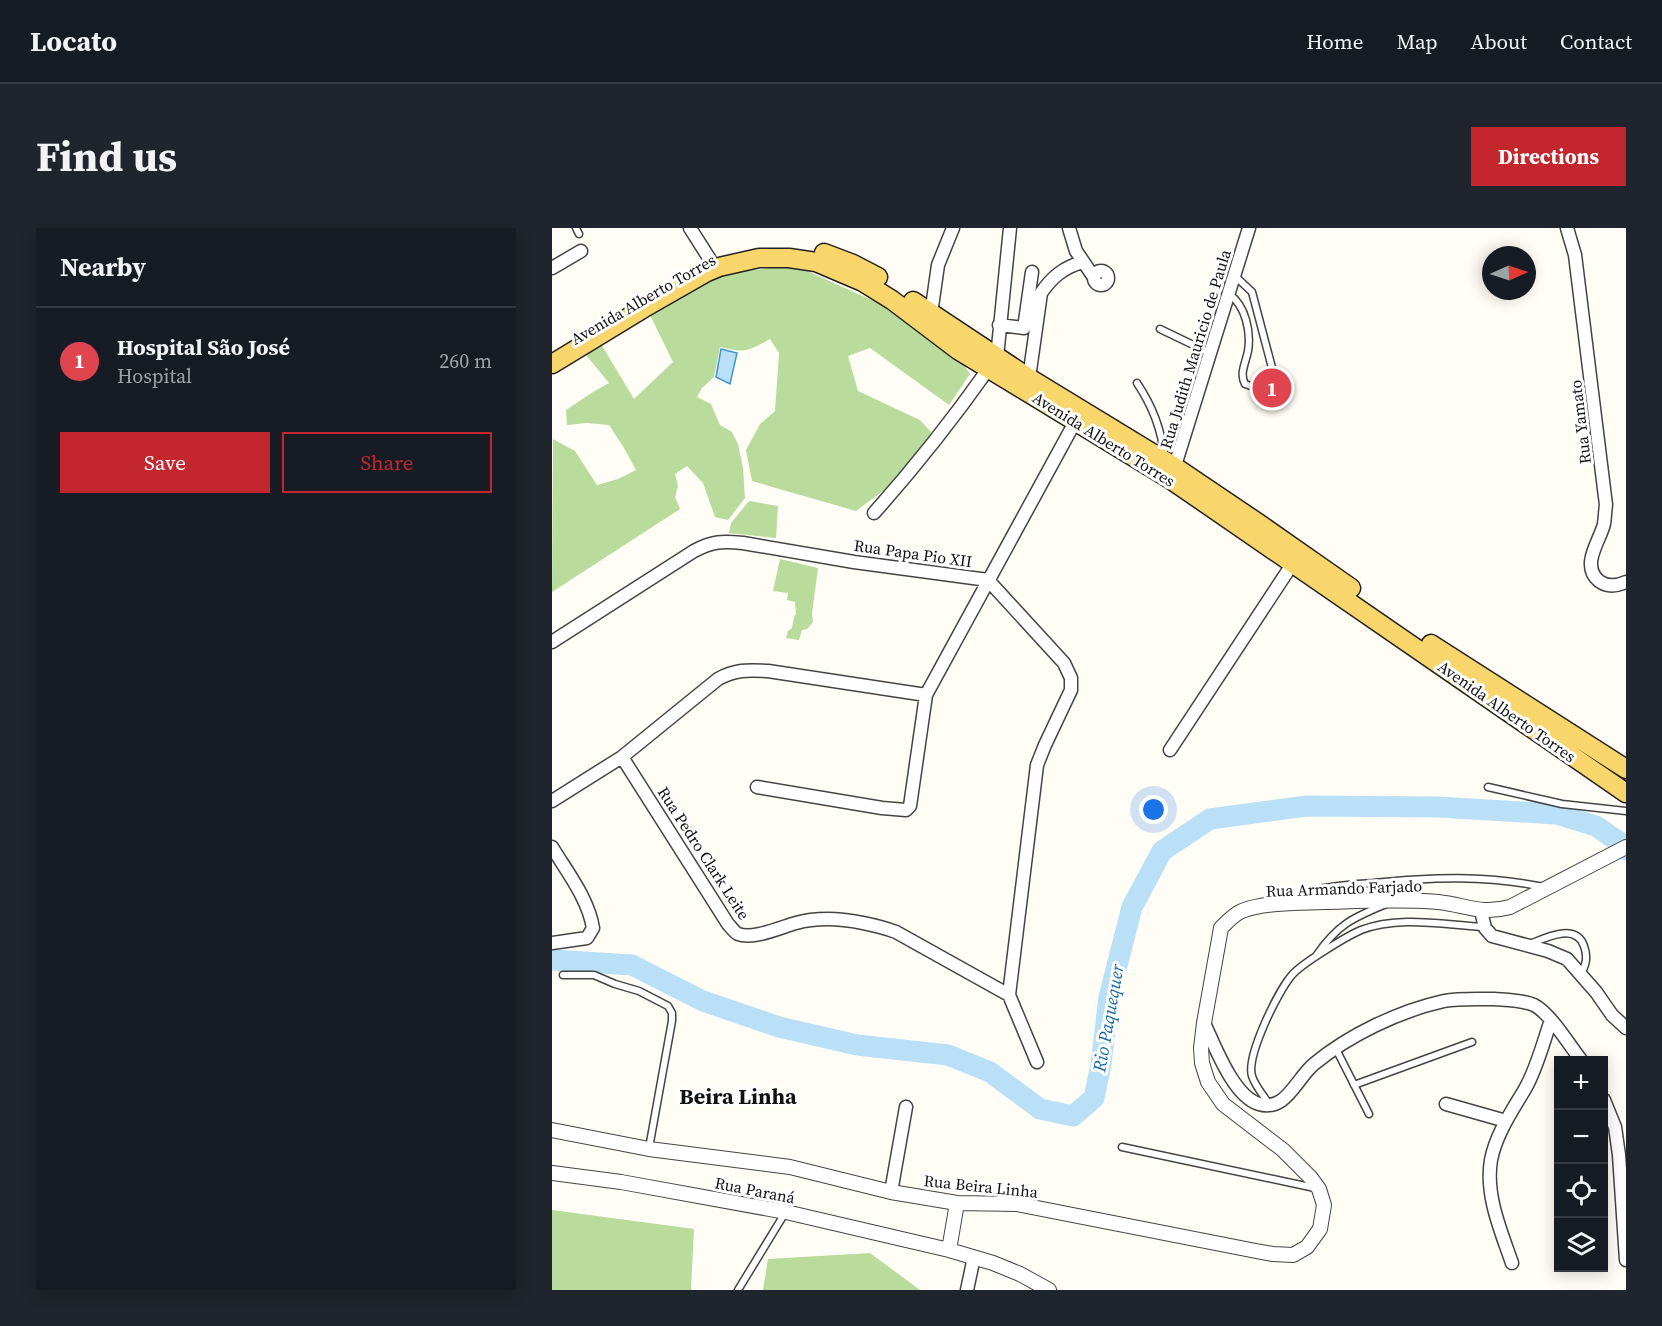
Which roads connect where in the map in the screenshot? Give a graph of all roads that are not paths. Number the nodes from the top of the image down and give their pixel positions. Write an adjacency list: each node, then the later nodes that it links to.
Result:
1 (690, 228): 8 (street)
2 (953, 228): 15 (street)
3 (1010, 228): 16 (street)
4 (1069, 228): 9 (street)
5 (1567, 228): 29 (street, Rua Yamato)
6 (1246, 230): 13 (street, Rua Judith Mauricio de Paula)
7 (581, 251): 10 (street)
8 (709, 258): 15 (main road, Avenida Alberto Torres); 18 (main road, Avenida Alberto Torres)
9 (1083, 262): 12 (street); 22 (street)
10 (552, 268)
11 (1032, 272): 16 (street)
12 (1094, 276)
13 (1235, 276): 14 (street, Rua Judith Mauricio de Paula); 14 (lane)
14 (1229, 294): 19 (street, Rua Judith Mauricio de Paula)
15 (931, 314): 20 (main road, Avenida Alberto Torres)
16 (999, 325): 20 (street)
17 (1160, 329): 19 (lane)
18 (552, 351)
19 (1211, 353): 25 (street, Rua Judith Mauricio de Paula)
20 (993, 363): 21 (main road, Avenida Alberto Torres); 22 (main road, Avenida Alberto Torres); 24 (main road, Avenida Alberto Torres); 26 (street)
21 (552, 364)
22 (1029, 378): 25 (main road, Avenida Alberto Torres)
23 (1137, 383): 25 (lane)
24 (1075, 422): 25 (main road, Avenida Alberto Torres); 28 (street)
25 (1170, 469): 27 (main road, Avenida Alberto Torres); 34 (main road, Avenida Alberto Torres)
26 (874, 513)
27 (1293, 563): 32 (street); 37 (main road, Avenida Alberto Torres)
28 (988, 580): 30 (street, Rua Papa Pio XII); 31 (street); 52 (street, Rua Papa Pio XII)
29 (1626, 582)
30 (552, 642)
31 (926, 694): 33 (street); 35 (street)
32 (1170, 750)
33 (622, 757): 38 (street); 52 (street, Rua Pedro Clark Leite)
34 (1626, 769)
35 (757, 787)
36 (1488, 787): 39 (lane)
37 (1626, 793)
38 (552, 801)
39 (1626, 811)
40 (552, 847): 47 (street)
41 (1626, 847): 42 (street, Rua Armando Farjado)
42 (1548, 887): 44 (lane); 45 (street, Rua Armando Farjado)
43 (1395, 901): 44 (street, Rua Armando Farjado); 45 (street, Rua Armando Farjado); 49 (lane)
44 (1293, 903): 54 (street, Rua Armando Farjado)
45 (1481, 910): 46 (street)
46 (1485, 928): 48 (street); 49 (lane)
47 (552, 943)
48 (1526, 946): 51 (street); 51 (lane)
49 (1315, 958): 62 (lane)
50 (563, 975): 69 (lane)
51 (1581, 975): 55 (street)
52 (1009, 995): 59 (street, Rua Papa Pio XII)
53 (1551, 1020): 57 (street); 58 (street); 66 (street)
54 (1204, 1023): 62 (street); 71 (street, Rua Armando Farjado)
55 (1626, 1028)
56 (1472, 1042): 60 (lane)
57 (1336, 1048): 60 (lane); 62 (street)
58 (1578, 1056)
59 (1037, 1062)
60 (1354, 1085): 65 (lane)
61 (1446, 1104): 66 (street)
62 (1270, 1106)
63 (906, 1107): 72 (street)
64 (1608, 1110): 77 (street)
65 (1369, 1114)
66 (1506, 1121): 78 (street)
67 (552, 1130): 69 (street, Rua Beira Linha)
68 (1122, 1147): 71 (lane)
69 (649, 1149): 72 (street, Rua Beira Linha)
70 (552, 1173): 74 (street, Rua Paraná)
71 (1319, 1189): 73 (street, Rua Beira Linha)
72 (891, 1192): 73 (street, Rua Beira Linha)
73 (957, 1203): 75 (street)
74 (786, 1212): 75 (street, Rua Paraná); 79 (lane)
75 (949, 1250): 76 (street, Rua Paraná)
76 (974, 1257): 80 (street); 81 (street, Rua Paraná)
77 (1626, 1260)
78 (1512, 1263)
79 (738, 1290)
80 (967, 1290)
81 (1047, 1290)

